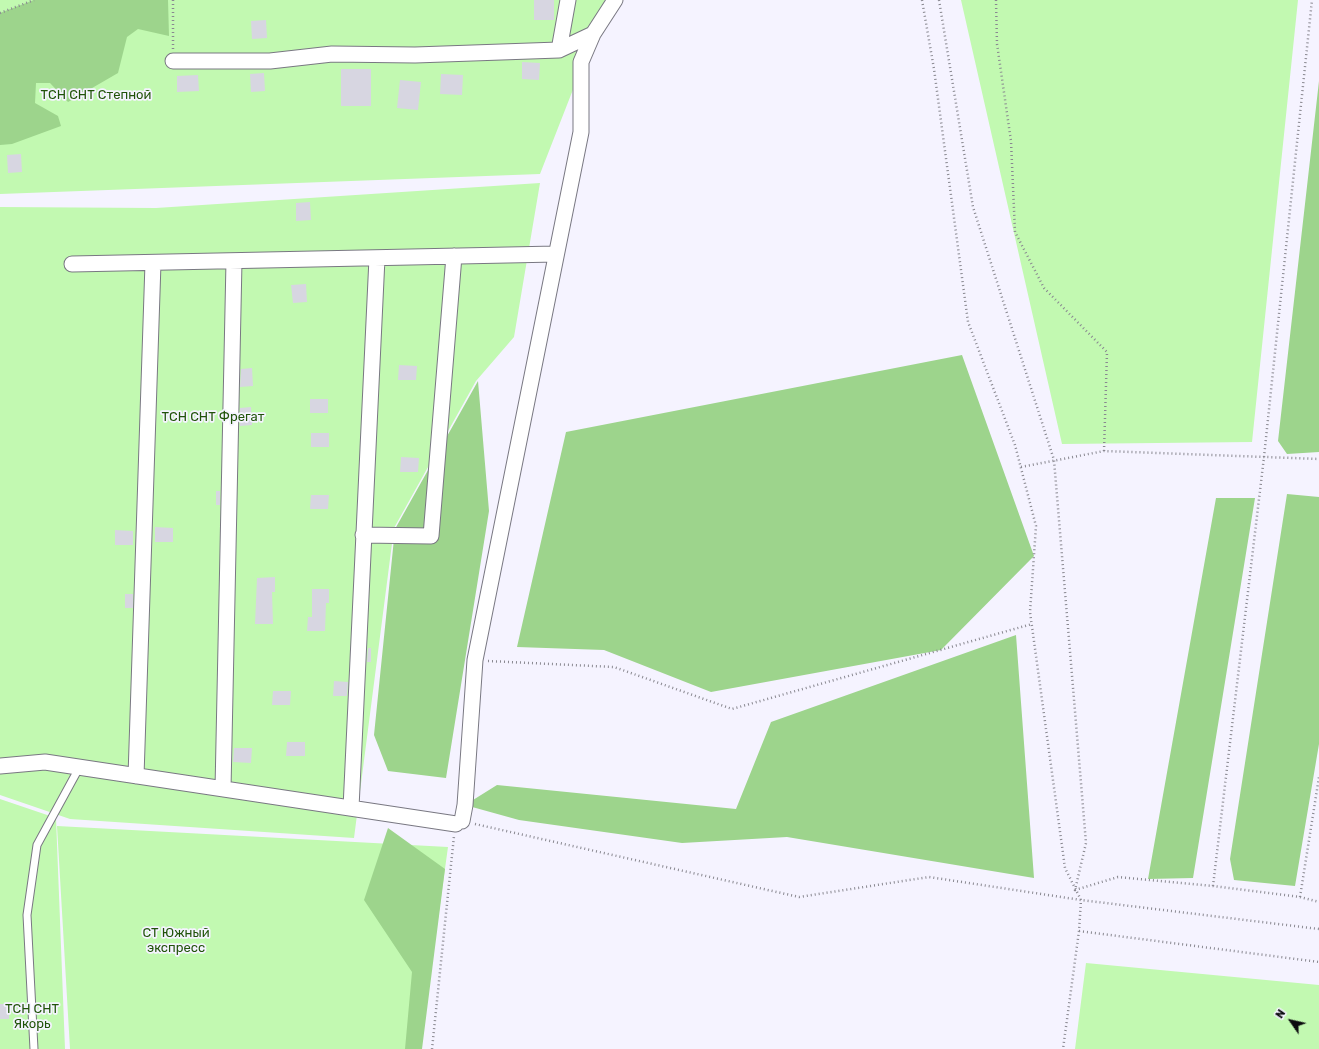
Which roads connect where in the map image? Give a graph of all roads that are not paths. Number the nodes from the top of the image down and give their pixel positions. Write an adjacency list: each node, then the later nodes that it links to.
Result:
1 (568, 0): 4 (street)
2 (615, 0): 3 (street)
3 (593, 34): 4 (street); 6 (street)
4 (559, 50): 5 (street)
5 (173, 61)
6 (556, 254): 7 (street); 17 (street)
7 (454, 256): 8 (street); 12 (street)
8 (377, 258): 9 (street); 12 (street)
9 (234, 261): 10 (street); 16 (street)
10 (153, 263): 11 (street); 15 (street)
11 (72, 264)
12 (363, 535): 17 (street)
13 (0, 766): 14 (street)
14 (79, 768): 15 (street); 18 (lane)
15 (136, 776): 16 (street)
16 (223, 789): 17 (street)
17 (351, 808)
18 (34, 1049)

